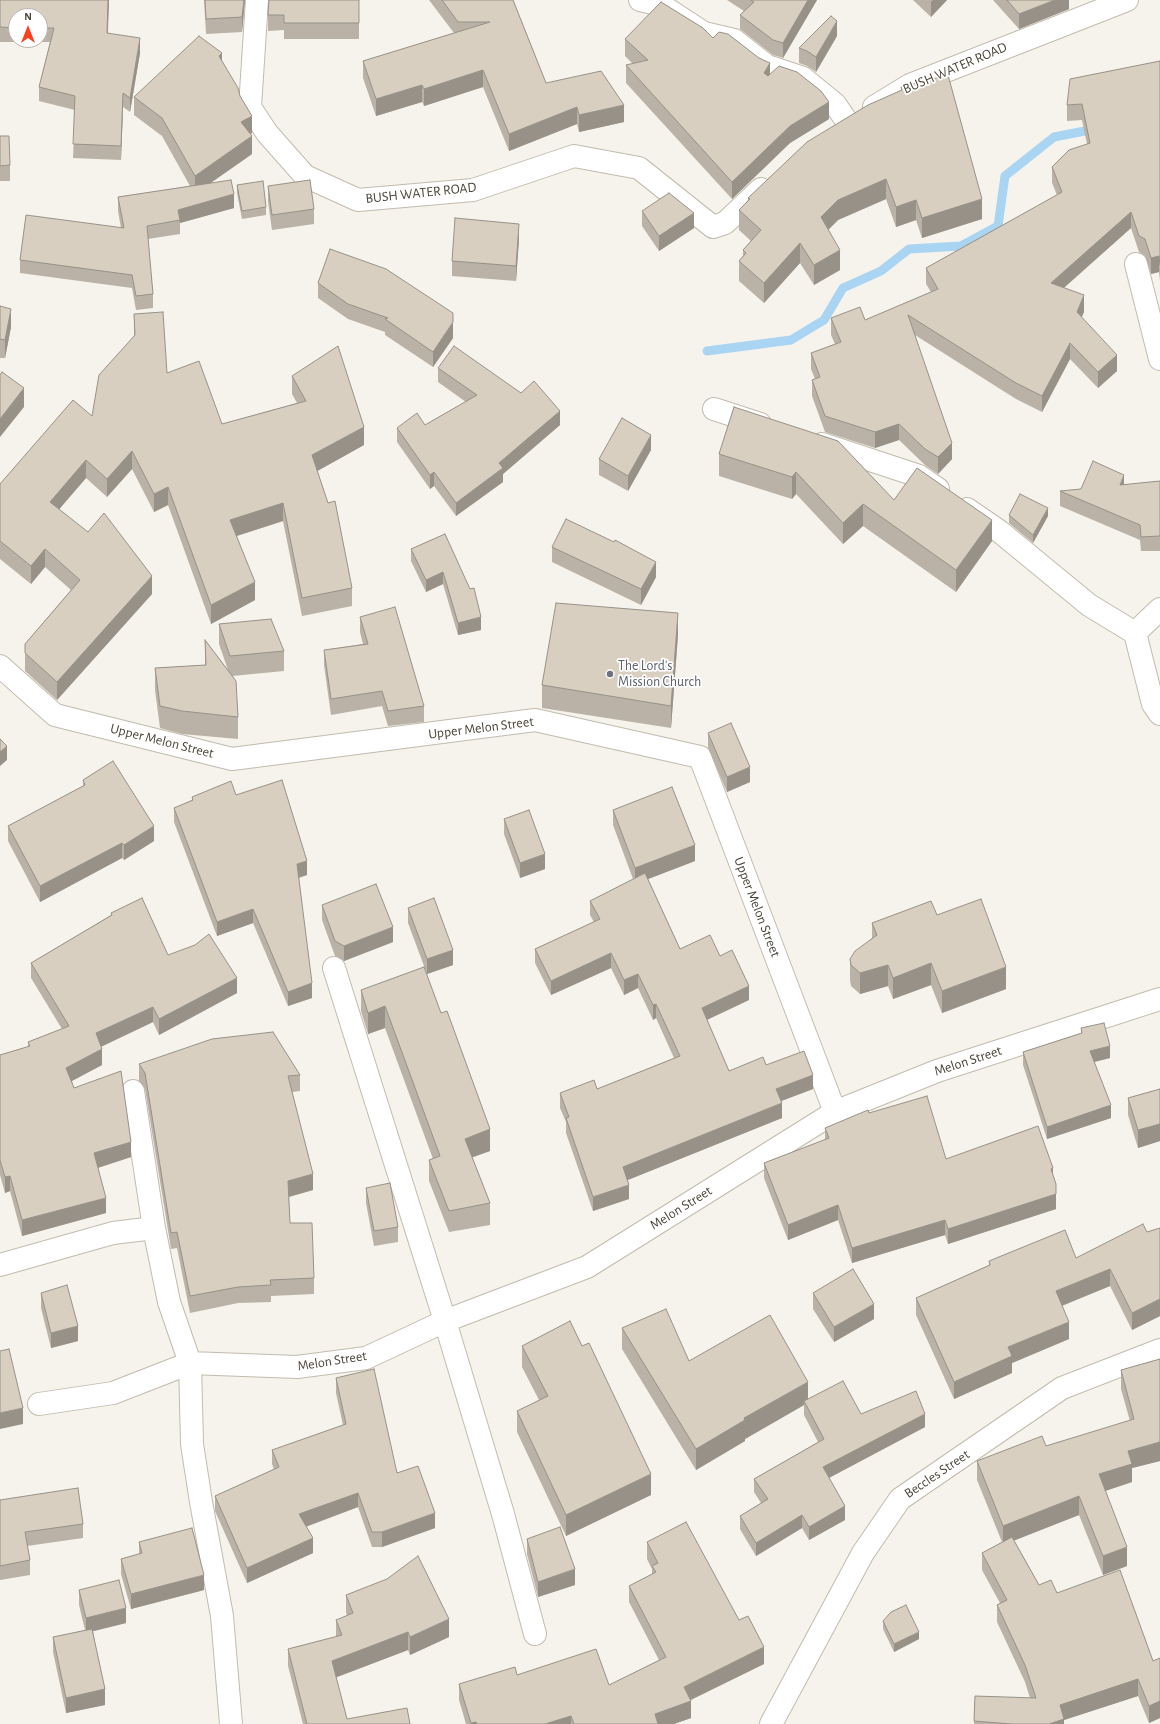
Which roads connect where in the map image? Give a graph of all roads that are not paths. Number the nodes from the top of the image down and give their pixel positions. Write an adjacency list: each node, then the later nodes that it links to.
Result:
1 (257, 0): 4 (street, BUSH WATER ROAD)
2 (640, 0): 3 (street, BUSH WATER ROAD)
3 (1122, 0)
4 (777, 174)
5 (1136, 264): 6 (street)
6 (1160, 359)
7 (714, 409): 8 (street)
8 (782, 432)
9 (805, 439): 11 (street)
10 (1160, 610): 11 (street)
11 (1135, 634): 13 (street)
12 (0, 666): 17 (street, Upper Melon Street)
13 (1160, 714)
14 (334, 968): 20 (street)
15 (1160, 999): 17 (street, Melon Street)
16 (133, 1091): 18 (street)
17 (834, 1112): 20 (street, Melon Street)
18 (154, 1228): 19 (street); 22 (street)
19 (0, 1265)
20 (445, 1322): 22 (street, Melon Street); 24 (street)
21 (1160, 1350): 26 (street, Beccles Street)
22 (190, 1363): 23 (street); 25 (street)
23 (39, 1404)
24 (535, 1634)
25 (231, 1724)
26 (771, 1724)

